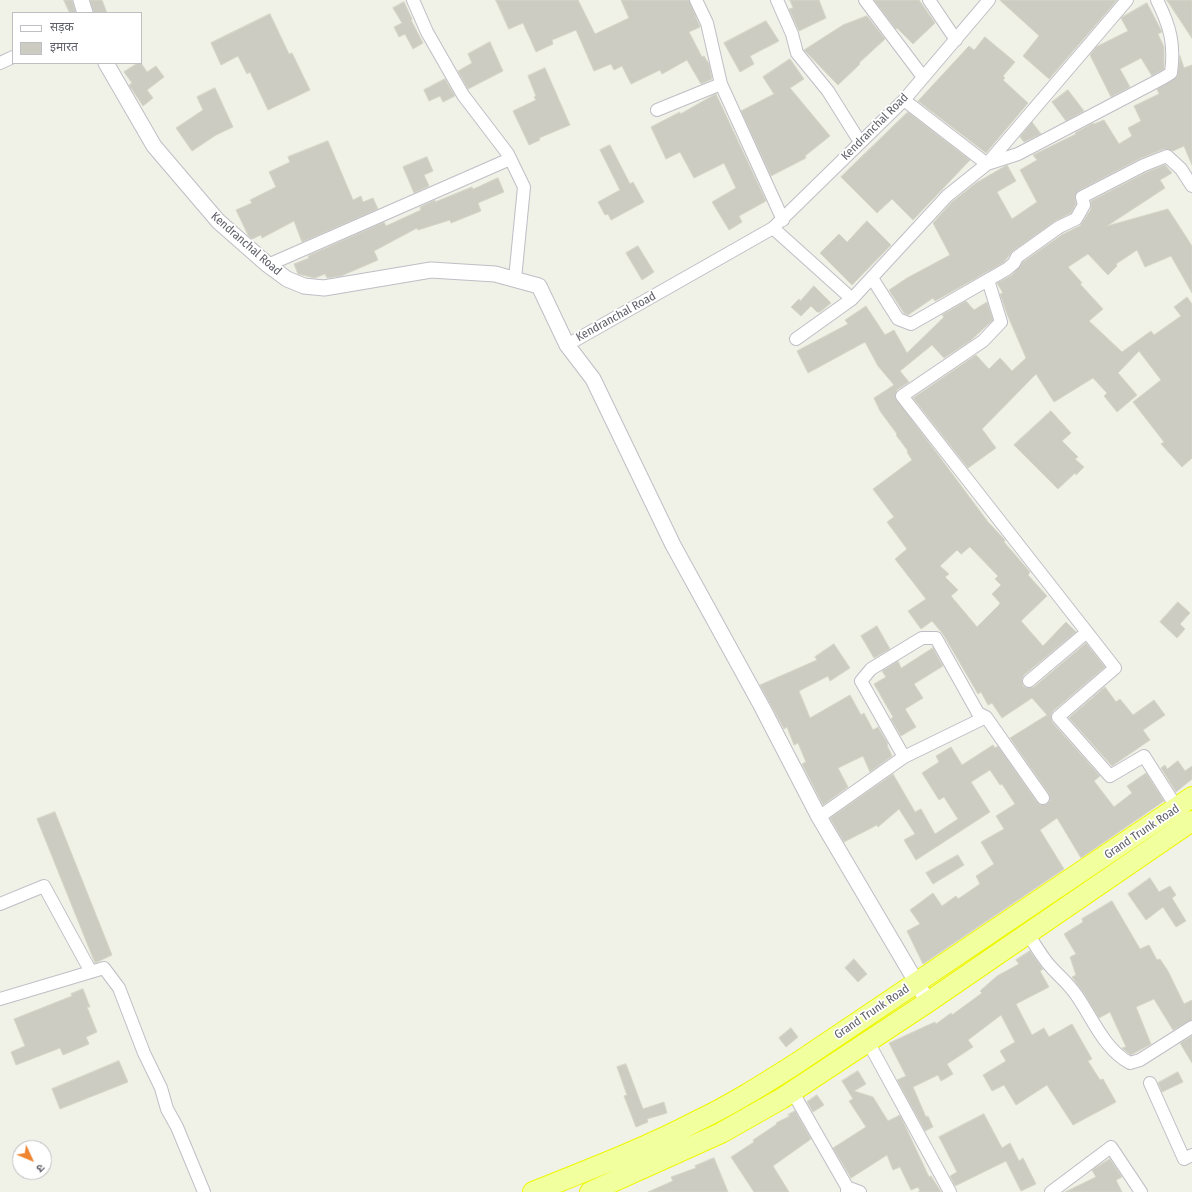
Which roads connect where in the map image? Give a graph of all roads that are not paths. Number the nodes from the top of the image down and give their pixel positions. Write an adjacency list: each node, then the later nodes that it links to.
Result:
1 (81, 0): 10 (street)
2 (413, 0): 20 (street)
3 (696, 0): 16 (street)
4 (777, 0): 19 (street)
5 (865, 0): 15 (street)
6 (929, 0): 11 (street)
7 (989, 0): 11 (street, Kendranchal Road)
8 (1127, 0): 21 (street)
9 (1158, 0): 21 (street)
10 (85, 12)
11 (956, 40): 15 (street, Kendranchal Road)
12 (12, 57): 13 (street)
13 (0, 63)
14 (107, 64): 25 (street, Kendranchal Road)
15 (923, 77): 17 (street, Kendranchal Road)
16 (721, 84): 18 (street); 23 (street)
17 (904, 100): 19 (street, Kendranchal Road); 21 (street)
18 (657, 110)
19 (860, 142): 23 (street, Kendranchal Road)
20 (510, 159): 25 (street); 27 (street)
21 (987, 164): 26 (street)
22 (1192, 186): 28 (street)
23 (783, 220): 24 (street, Kendranchal Road)
24 (773, 228): 29 (street); 31 (street, Kendranchal Road)
25 (268, 266): 27 (street, Kendranchal Road)
26 (872, 278): 28 (street); 29 (street)
27 (515, 279): 31 (street, Kendranchal Road)
28 (988, 280): 32 (street)
29 (852, 299): 30 (street)
30 (796, 339)
31 (567, 345): 38 (street)
32 (1087, 632): 33 (street); 37 (street)
33 (1029, 681)
34 (986, 717): 35 (street); 35 (street); 36 (street)
35 (904, 757): 38 (street)
36 (1044, 798)
37 (1184, 802): 43 (highway, Grand Trunk Road)
38 (819, 817): 43 (street)
39 (1192, 821): 41 (highway, Grand Trunk Road)
40 (0, 904): 42 (street)
41 (1027, 933): 45 (highway, Grand Trunk Road); 46 (street)
42 (90, 972): 44 (street); 52 (street)
43 (916, 982): 45 (street); 53 (highway, Grand Trunk Road)
44 (0, 999)
45 (928, 1002): 47 (highway, Grand Trunk Road)
46 (1192, 1027)
47 (867, 1040): 49 (highway, Grand Trunk Road); 56 (street)
48 (1150, 1082): 50 (street)
49 (792, 1091): 51 (street); 54 (highway, Grand Trunk Road)
50 (1192, 1156)
51 (847, 1189): 55 (street)
52 (204, 1192)
53 (533, 1192)
54 (590, 1192)
55 (860, 1192)
56 (950, 1192)
57 (1051, 1192): 58 (street)
58 (1141, 1192)

